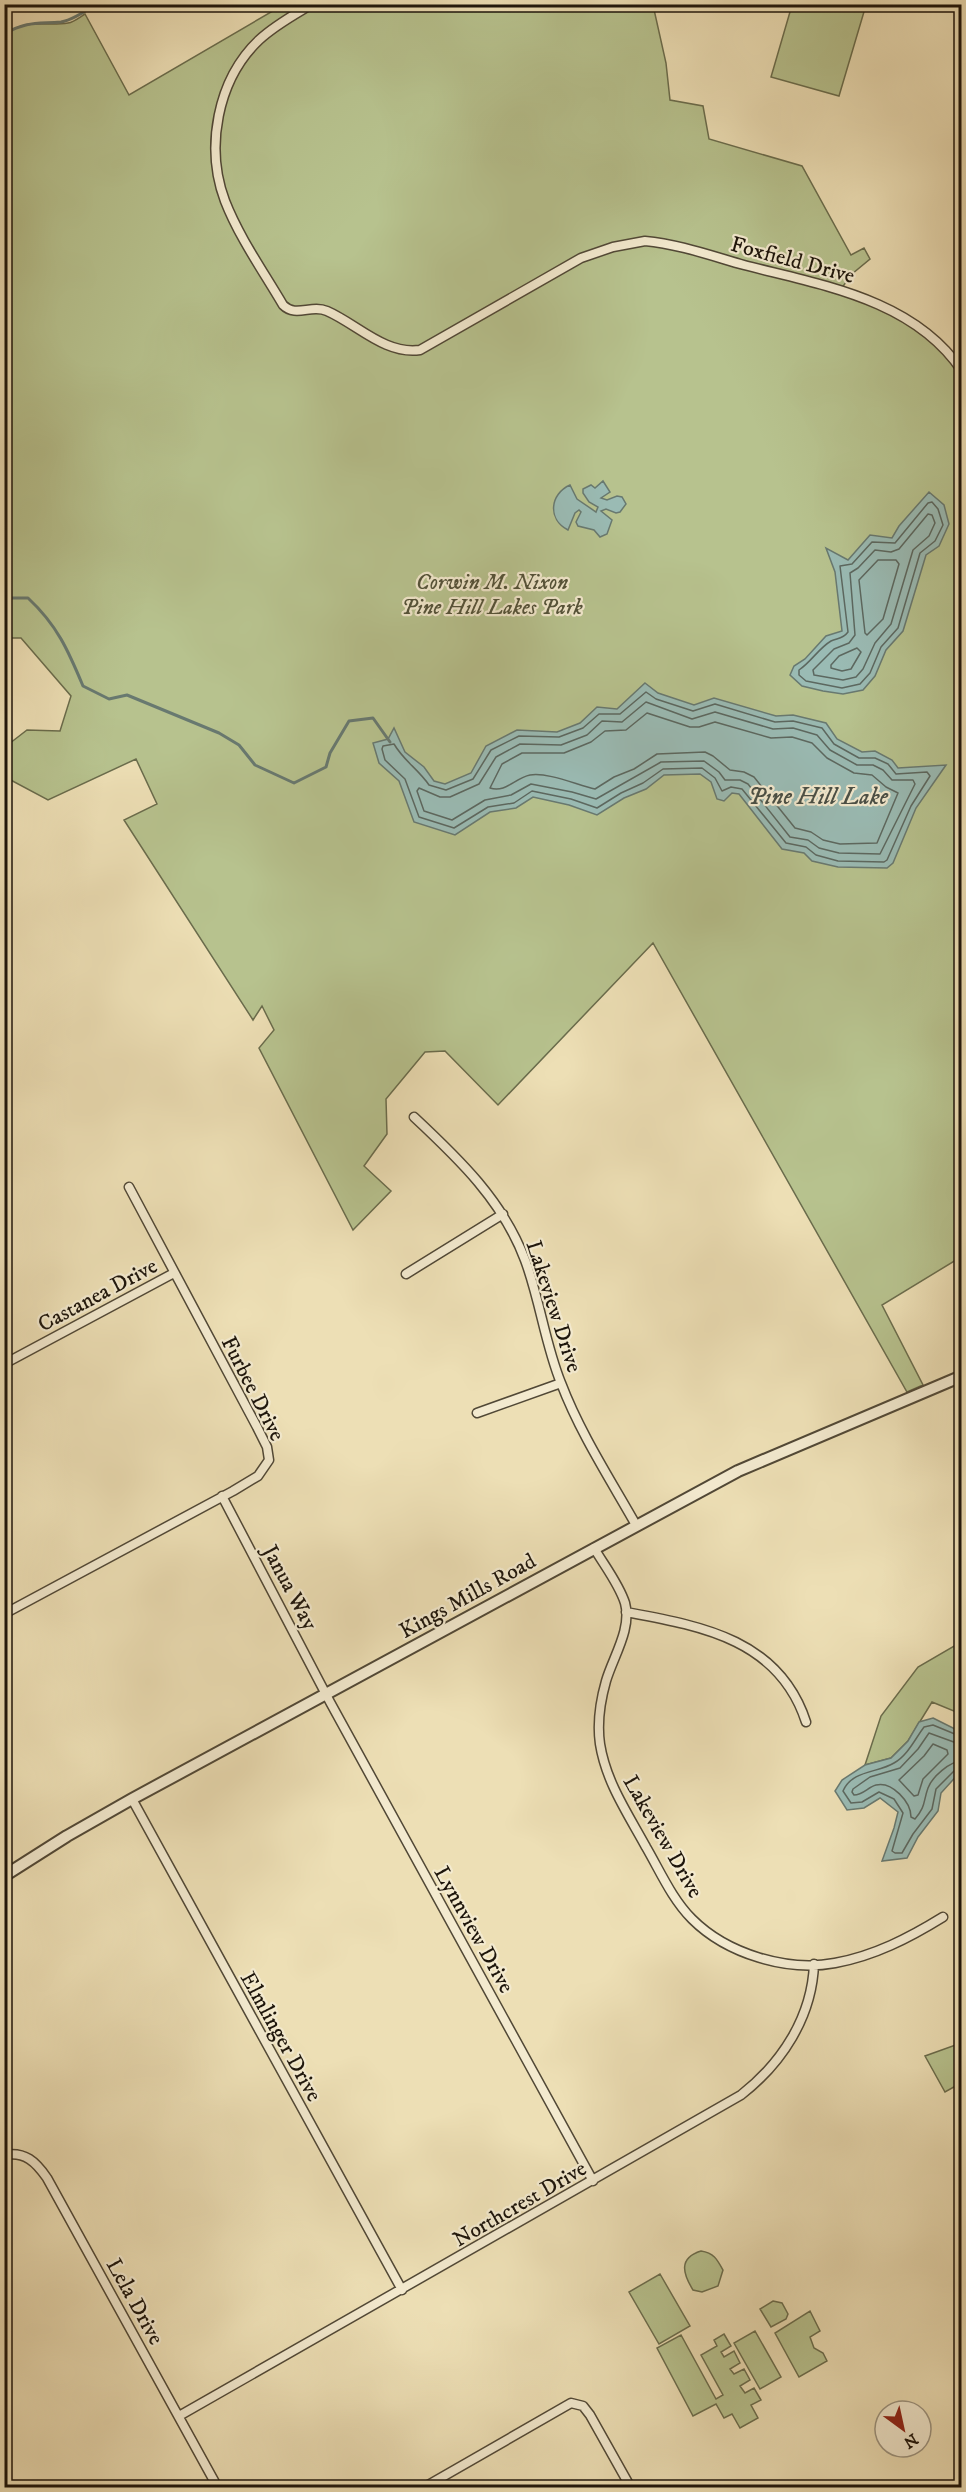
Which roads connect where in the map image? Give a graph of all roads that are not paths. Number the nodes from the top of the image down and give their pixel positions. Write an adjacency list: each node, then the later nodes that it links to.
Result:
1 (312, 4): 2 (street, Foxfield Drive)
2 (962, 372)
3 (414, 1117): 5 (street, Lakeview Drive)
4 (129, 1187): 6 (street, Furbee Drive)
5 (502, 1214): 7 (street); 10 (street, Lakeview Drive)
6 (174, 1273): 8 (street, Castanea Drive); 12 (street, Furbee Drive)
7 (406, 1274)
8 (4, 1364)
9 (962, 1376): 13 (street, Kings Mills Road)
10 (561, 1383): 11 (street); 13 (street, Lakeview Drive)
11 (477, 1413)
12 (222, 1496): 16 (street, Furbee Drive); 17 (street, Janua Way)
13 (636, 1525): 14 (street, Kings Mills Road)
14 (594, 1548): 15 (street); 17 (street, Kings Mills Road)
15 (626, 1612): 18 (street); 22 (street, Lakeview Drive)
16 (4, 1614)
17 (326, 1694): 19 (street, Kings Mills Road); 24 (street, Lynnview Drive)
18 (806, 1722)
19 (132, 1799): 20 (street, Kings Mills Road); 25 (street, Elmlinger Drive)
20 (4, 1876)
21 (943, 1917): 22 (street, Lakeview Drive)
22 (814, 1964): 24 (street, Northcrest Drive)
23 (4, 2154): 26 (street, Lela Drive)
24 (593, 2181): 25 (street, Northcrest Drive)
25 (402, 2290): 26 (street, Northcrest Drive)
26 (179, 2416): 27 (street, Lela Drive)
27 (218, 2487)
28 (423, 2487): 29 (street)
29 (631, 2487)

